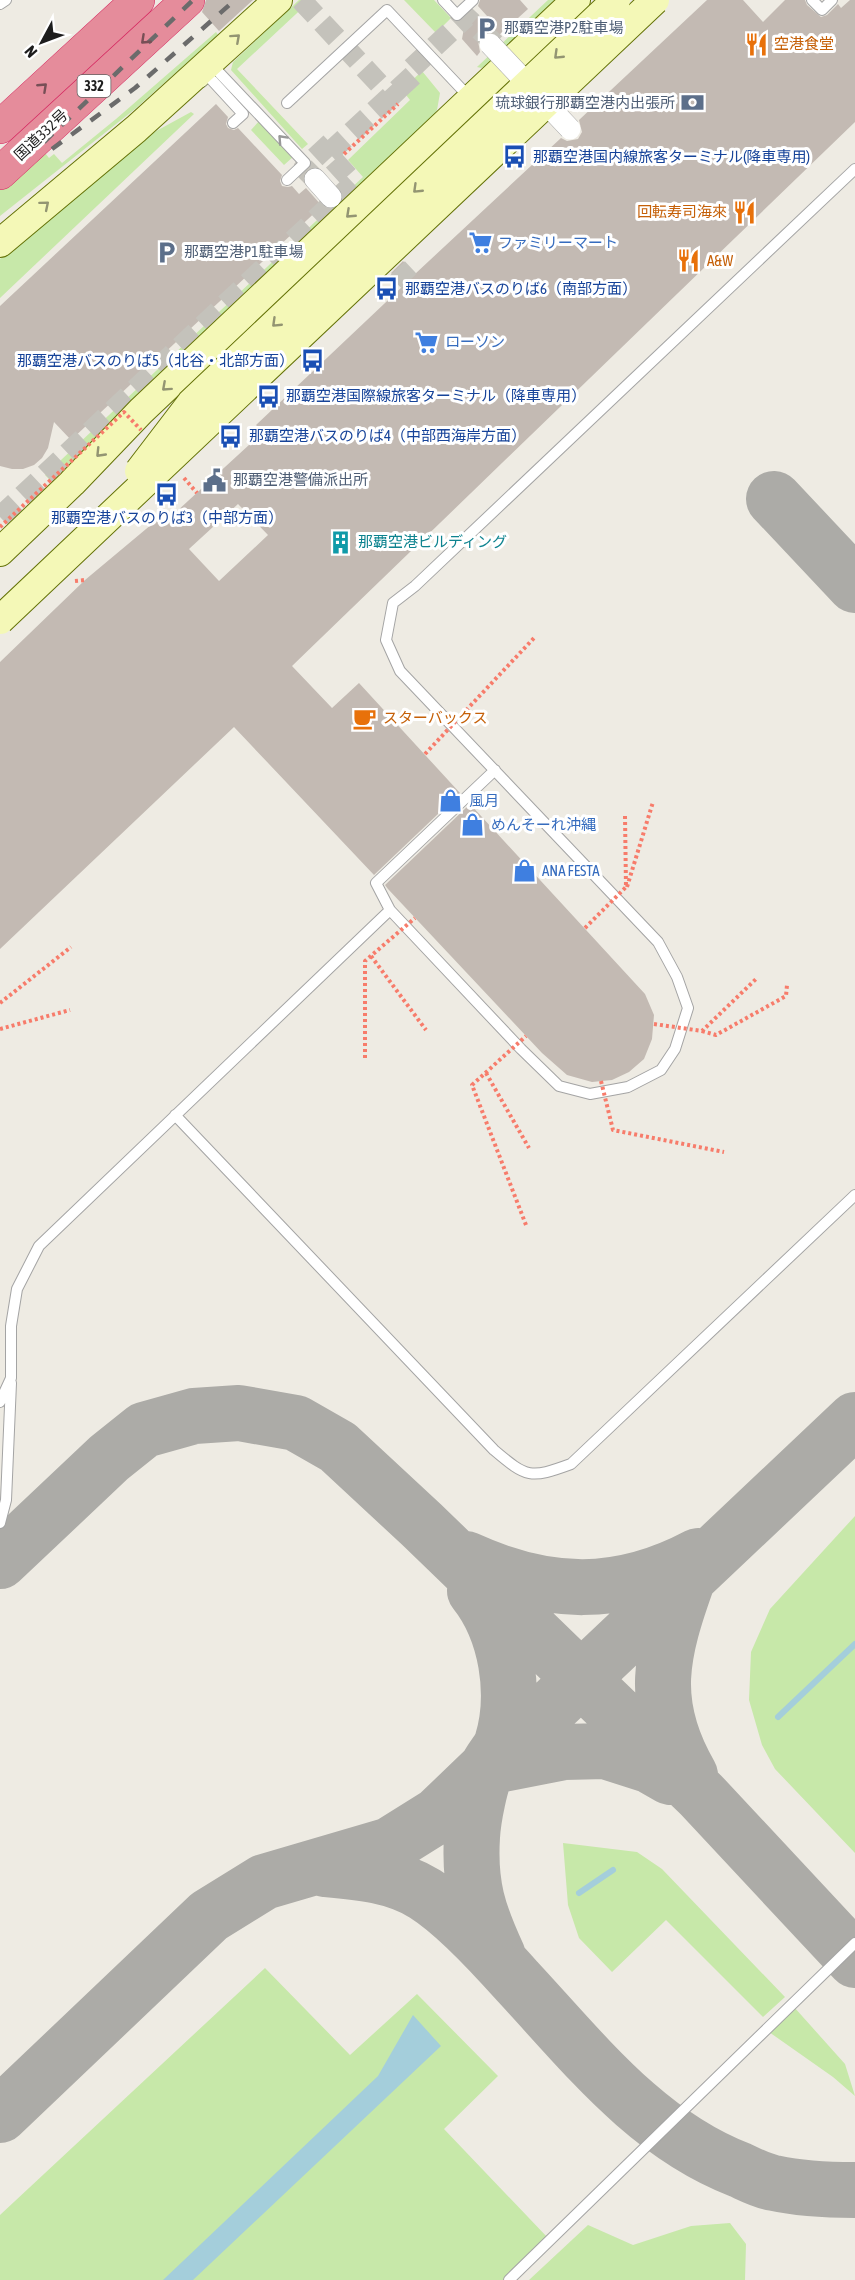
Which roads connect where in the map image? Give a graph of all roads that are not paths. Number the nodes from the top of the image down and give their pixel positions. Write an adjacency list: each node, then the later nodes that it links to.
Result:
1 (6, 0): 13 (lane)
2 (138, 0): 20 (highway, 332, one-way to 2)
3 (188, 0): 23 (highway, 国道332号 / 332, one-way to 23)
4 (278, 0): 15 (street, one-way to 4)
5 (443, 0): 6 (lane)
6 (473, 0)
7 (576, 0): 17 (street)
8 (616, 0): 28 (street, one-way to 28, bridge)
9 (655, 0): 28 (street, bridge)
10 (664, 0): 30 (street)
11 (812, 0): 12 (lane)
12 (832, 0)
13 (0, 4)
14 (490, 44): 21 (street, bridge)
15 (210, 62): 16 (street); 25 (lane, one-way to 15)
16 (177, 92): 19 (lane); 27 (street, one-way to 16)
17 (471, 99): 18 (lane); 29 (street, one-way to 29)
18 (287, 103)
19 (233, 123)
20 (0, 127)
21 (570, 129)
22 (855, 169): 32 (lane)
23 (0, 172)
24 (315, 179): 26 (street)
25 (287, 180)
26 (331, 197)
27 (0, 243)
28 (91, 535): 31 (street, bridge)
29 (0, 552)
30 (0, 606)
31 (0, 620)
32 (495, 770): 33 (lane); 33 (lane)
33 (390, 910): 34 (lane)
34 (176, 1115): 35 (lane); 36 (lane)
35 (855, 1195)
36 (11, 1378): 37 (lane); 38 (lane)
37 (0, 1401)
38 (0, 1523)
39 (855, 1943): 40 (lane)
40 (509, 2280)

